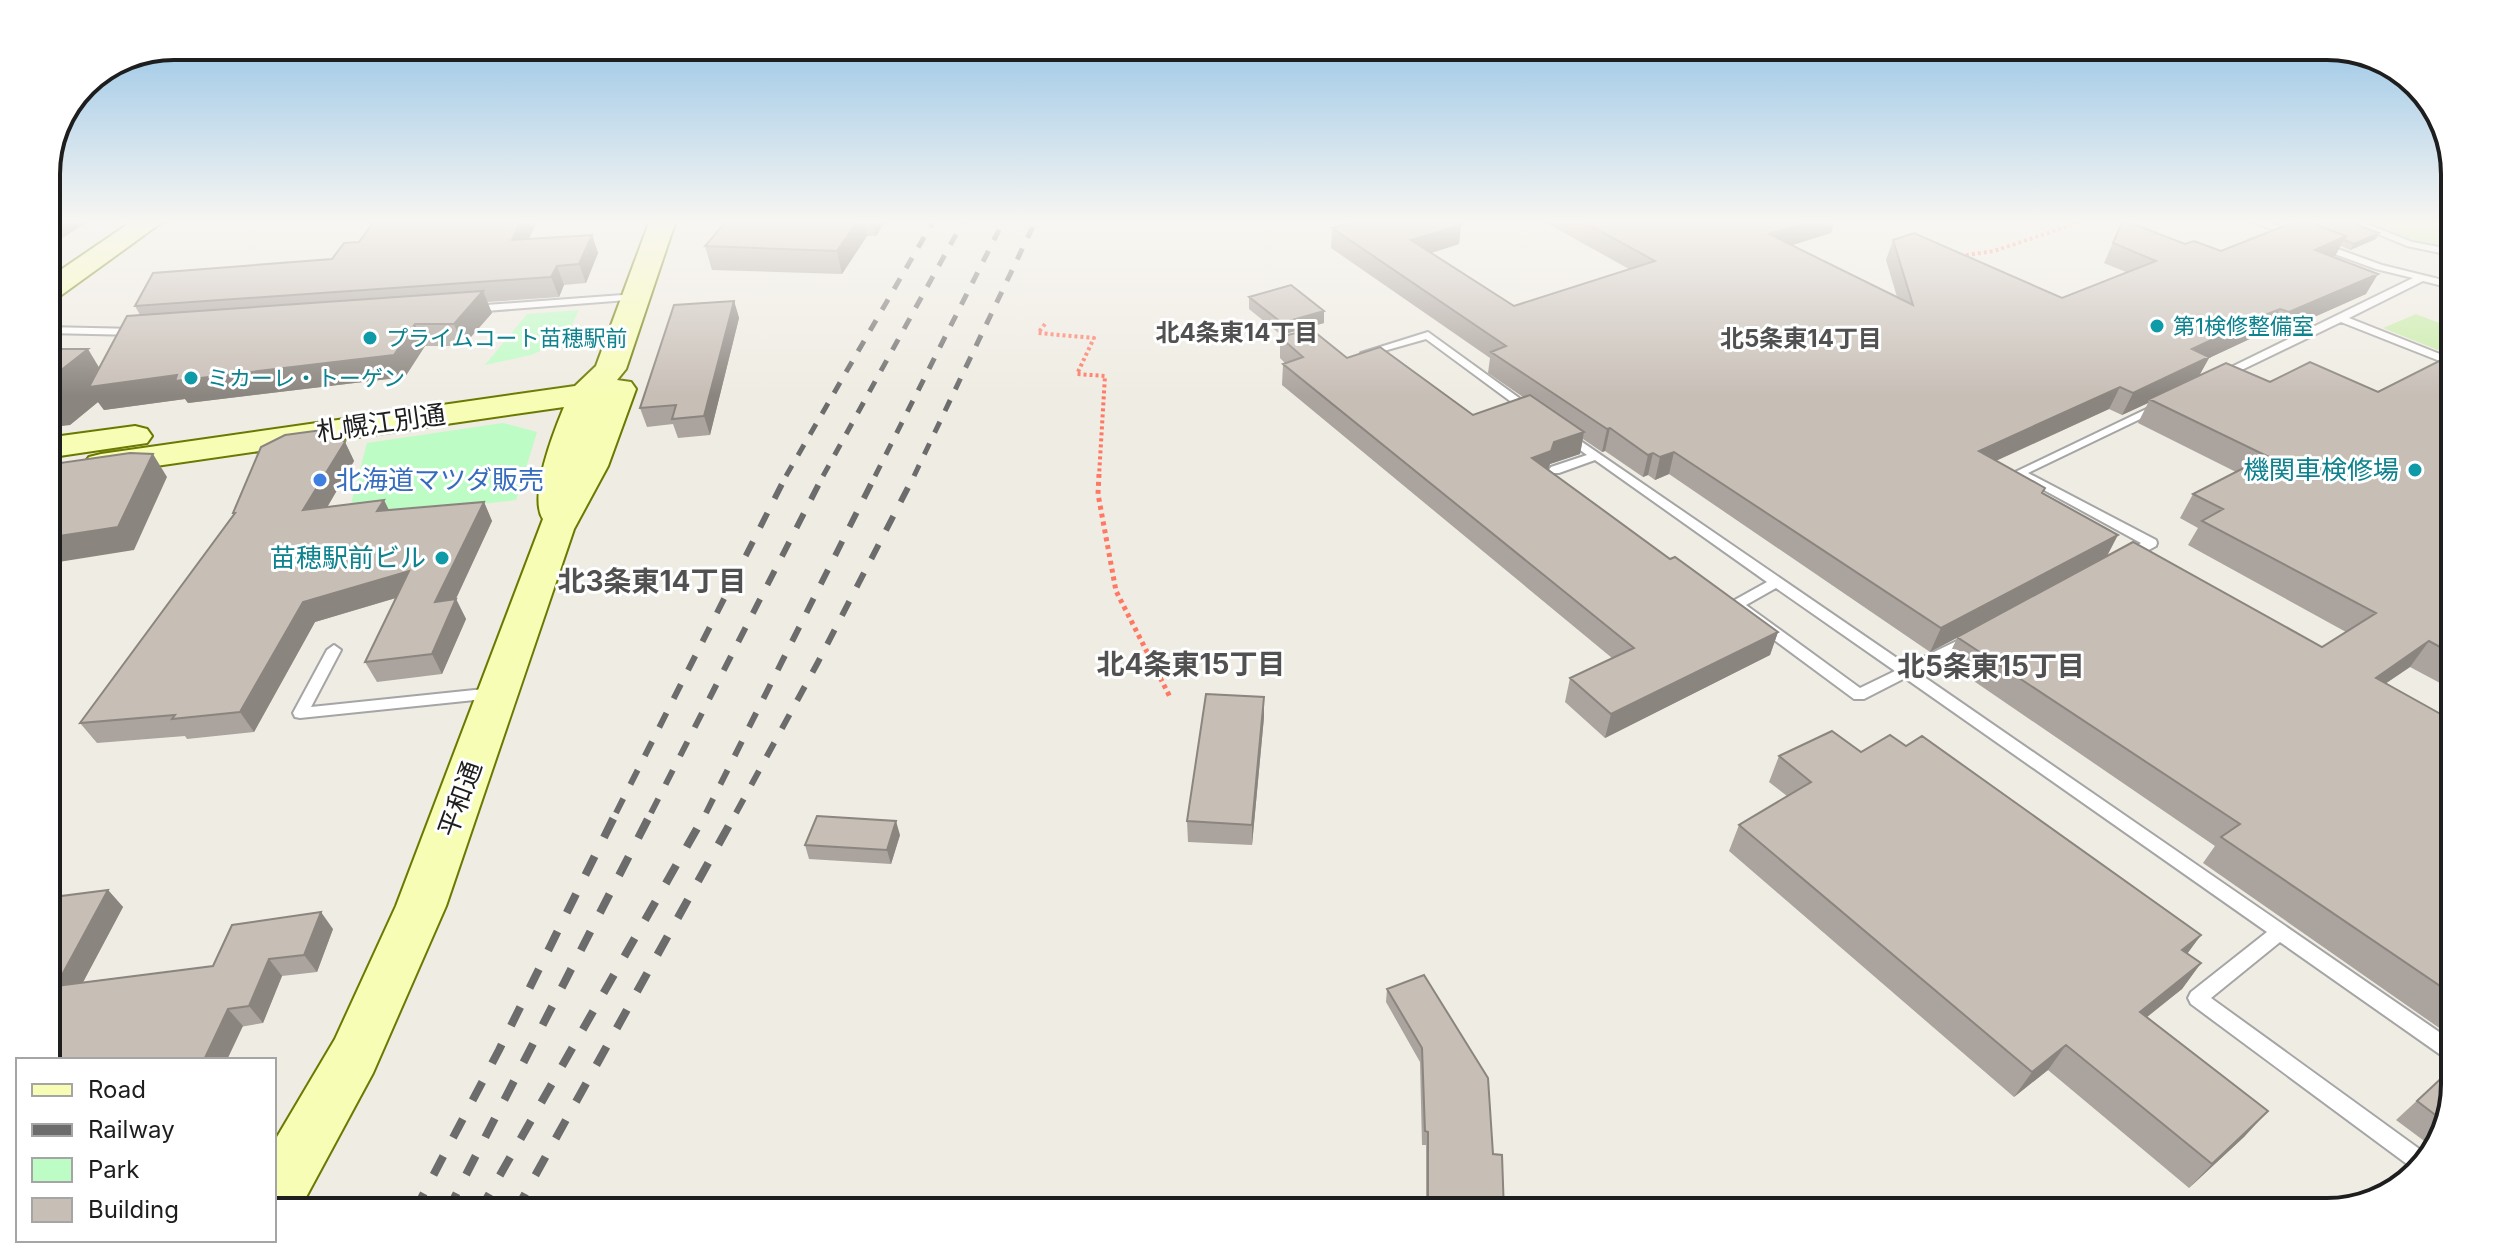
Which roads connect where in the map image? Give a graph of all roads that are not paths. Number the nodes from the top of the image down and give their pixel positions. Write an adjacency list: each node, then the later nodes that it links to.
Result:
1 (642, 279): 3 (street, 平和通)
2 (2421, 279): 5 (lane)
3 (636, 297): 4 (lane); 10 (street, 平和通)
4 (467, 309)
5 (2341, 318): 9 (lane); 11 (lane)
6 (60, 330): 7 (lane)
7 (154, 332)
8 (1356, 357): 15 (lane)
9 (2441, 358)
10 (615, 379): 12 (street); 14 (street, 札幌江別通); 18 (street, 平和通)
11 (2209, 381)
12 (585, 394): 16 (street, 札幌江別通); 18 (street)
13 (2171, 400): 19 (lane)
14 (60, 446)
15 (1596, 456): 17 (lane); 20 (lane)
16 (60, 470)
17 (1555, 470)
18 (556, 529): 24 (street, 平和通)
19 (2111, 565)
20 (1778, 581): 23 (lane); 23 (lane)
21 (1976, 637): 23 (lane)
22 (334, 650): 24 (lane)
23 (1909, 673): 25 (lane)
24 (498, 692): 28 (street, 平和通)
25 (2280, 932): 26 (lane); 27 (lane)
26 (2441, 1044)
27 (2414, 1157)
28 (276, 1194)

